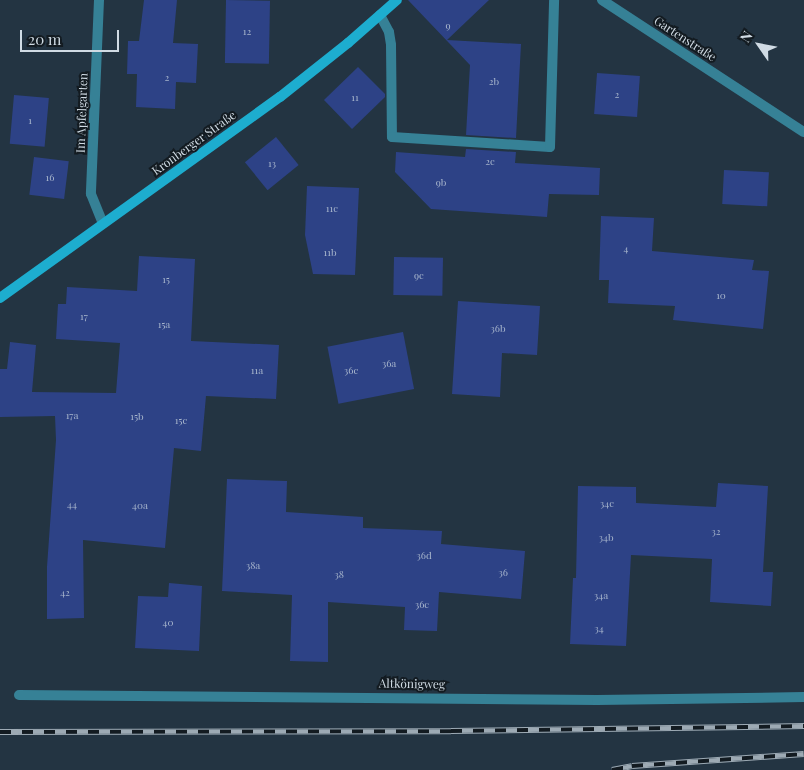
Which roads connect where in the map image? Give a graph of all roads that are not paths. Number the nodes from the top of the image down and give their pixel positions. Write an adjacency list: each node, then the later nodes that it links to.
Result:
1 (99, 0): 7 (street, Im Apfelgarten)
2 (397, 0): 5 (street, Kronberger Straße)
3 (554, 0): 5 (street)
4 (602, 0): 6 (street, Gartenstraße)
5 (380, 15): 7 (street, Kronberger Straße)
6 (804, 132)
7 (103, 224): 8 (street, Kronberger Straße)
8 (0, 298)
9 (19, 695): 10 (street, Altkönigweg)
10 (804, 697)

